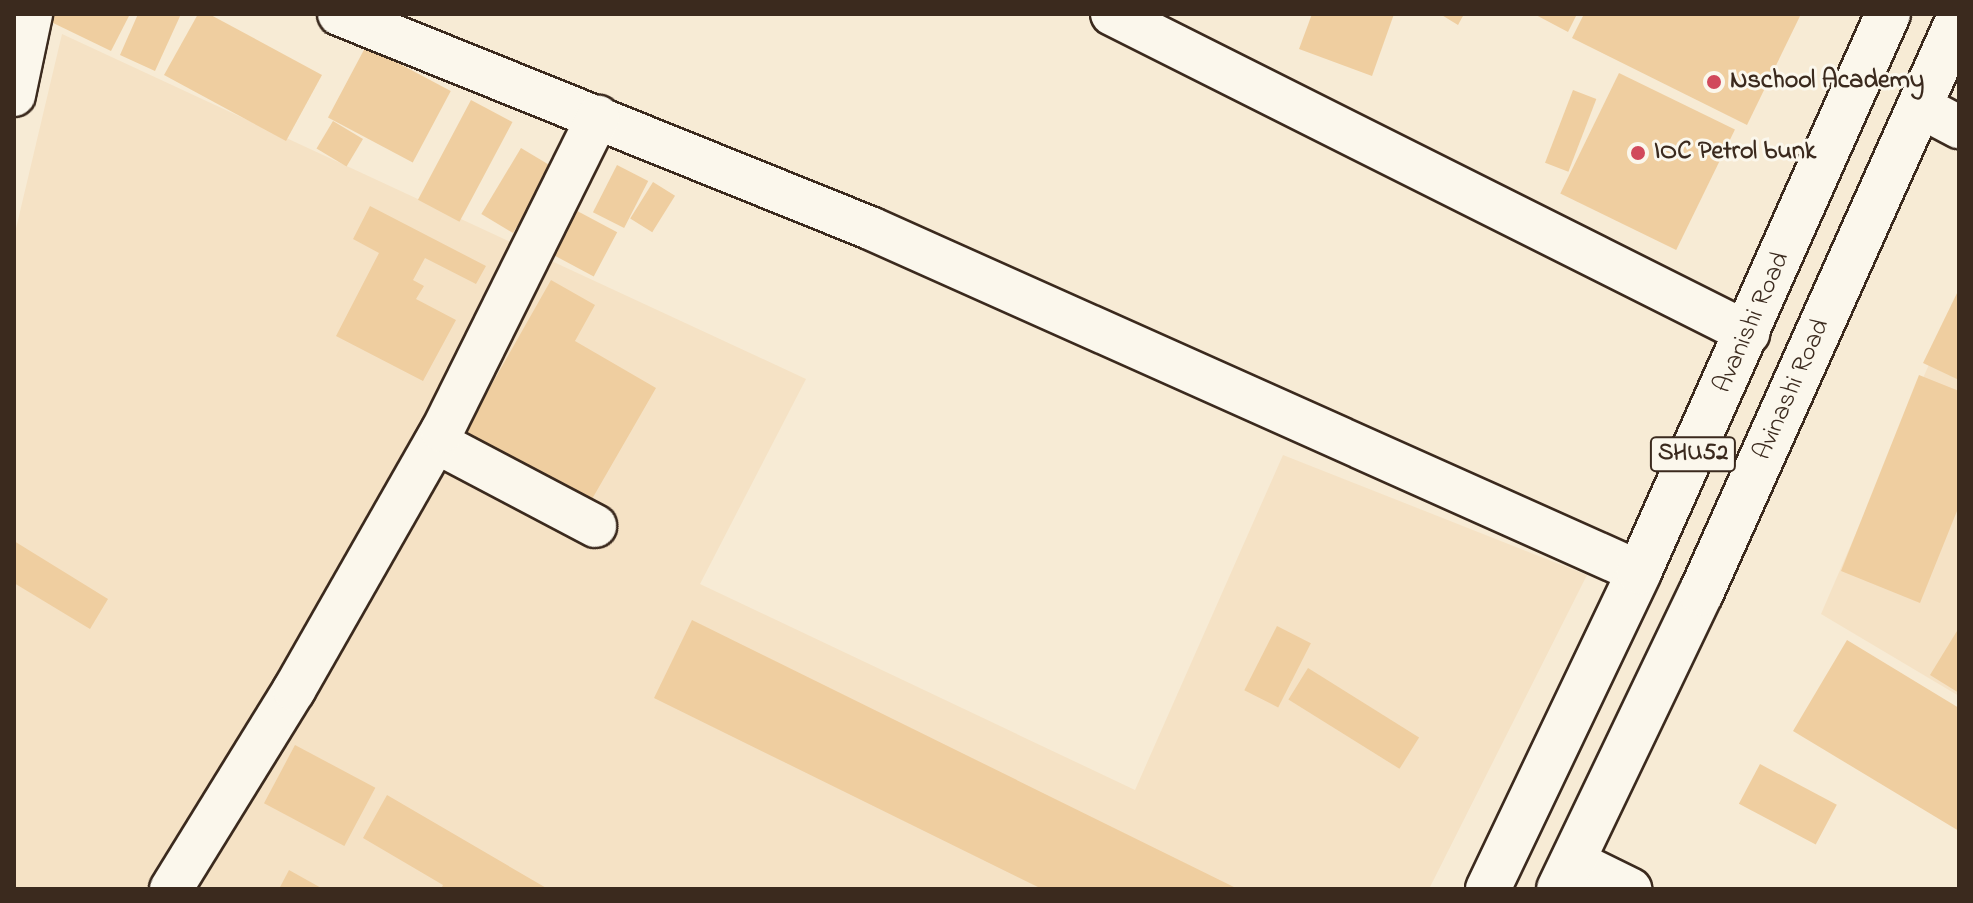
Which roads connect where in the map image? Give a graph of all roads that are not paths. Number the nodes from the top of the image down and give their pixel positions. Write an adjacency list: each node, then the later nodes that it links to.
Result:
1 (31, 14): 6 (street)
2 (339, 14): 8 (street)
3 (1112, 14): 10 (street)
4 (1888, 14): 10 (main road, Avanishi Road / SHU52)
5 (1959, 18): 7 (main road, Avinashi Road / SHU52)
6 (14, 95)
7 (1921, 107): 9 (street); 14 (main road, Avinashi Road / SHU52)
8 (598, 117): 11 (street); 13 (street)
9 (1959, 127)
10 (1748, 333): 13 (main road, Avanishi Road / SHU52)
11 (436, 442): 12 (street); 15 (street)
12 (595, 526)
13 (1639, 572): 16 (main road, Avanishi Road / SHU52)
14 (1566, 875): 17 (street)
15 (171, 889)
16 (1488, 889)
17 (1630, 889)

